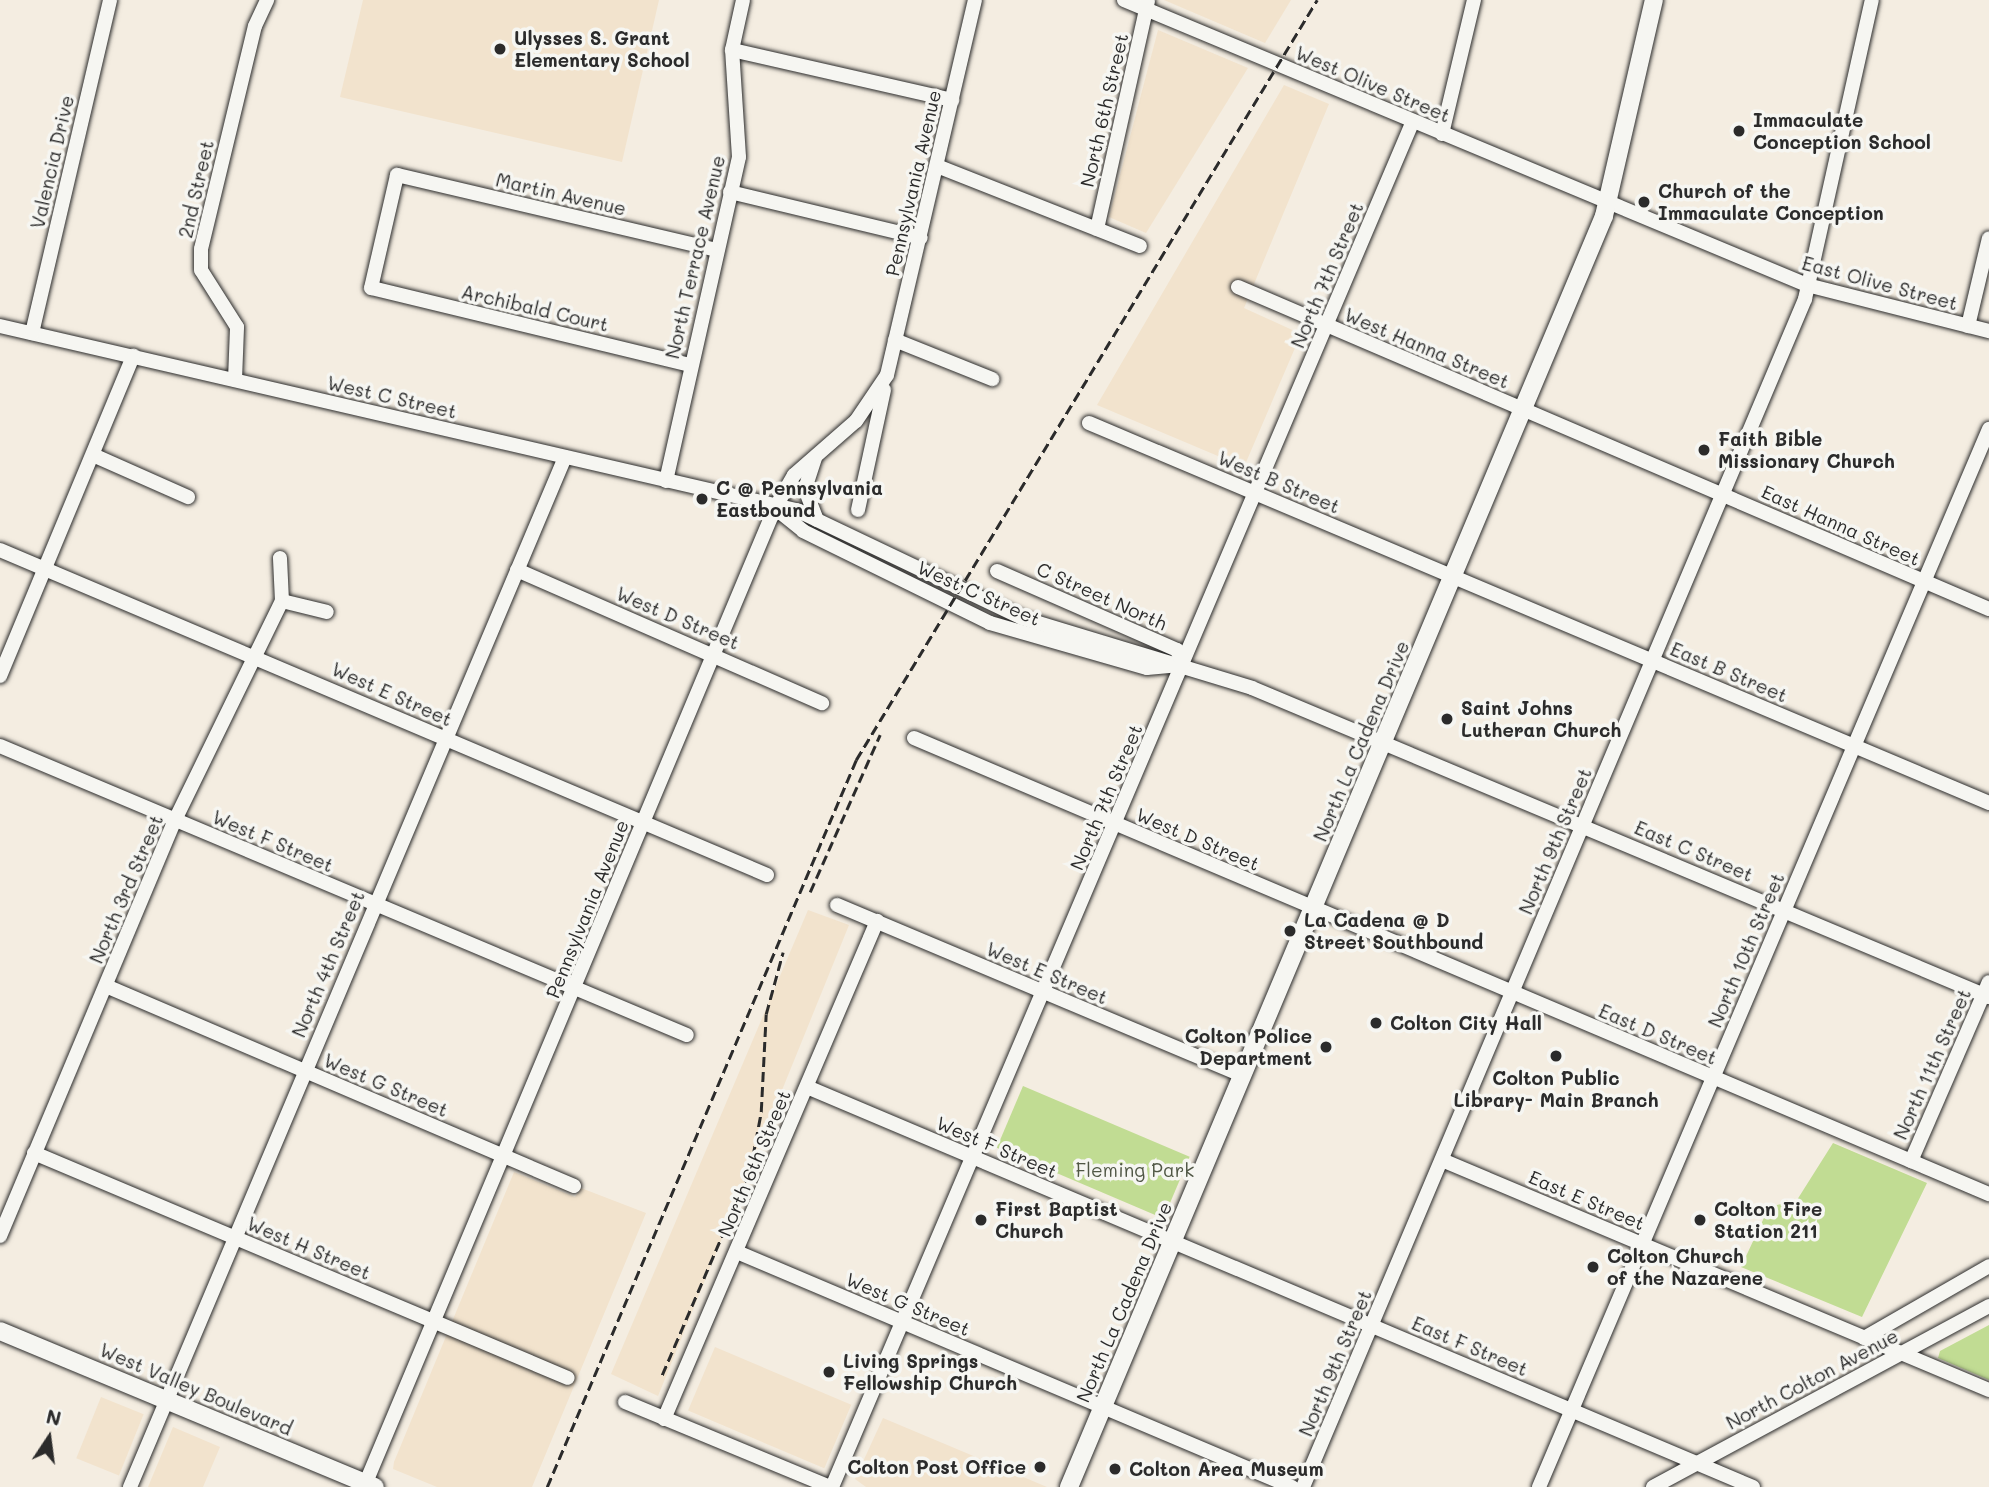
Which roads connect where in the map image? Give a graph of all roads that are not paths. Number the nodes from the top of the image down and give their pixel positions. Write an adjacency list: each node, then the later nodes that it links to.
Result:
1 (110, 0): 29 (street, Valencia Drive)
2 (267, 0): 35 (street, 2nd Street)
3 (743, 0): 10 (street, North Terrace Avenue)
4 (975, 0): 11 (street, Pennsylvania Avenue)
5 (1124, 0): 9 (street, West Olive Street)
6 (1474, 0): 13 (street)
7 (1654, 0): 16 (main road, North La Cadena Drive)
8 (1872, 0): 22 (street, North 9th Street)
9 (1147, 5): 12 (street, West Olive Street); 17 (street, North 6th Street)
10 (732, 50): 11 (street); 15 (street, North Terrace Avenue)
11 (953, 100): 14 (street, Pennsylvania Avenue)
12 (1413, 121): 13 (street, West Olive Street); 27 (street, North 7th Street)
13 (1441, 134): 16 (street, West Olive Street)
14 (937, 166): 17 (street); 18 (street, Pennsylvania Avenue)
15 (730, 192): 18 (street); 21 (street, North Terrace Avenue)
16 (1607, 203): 22 (street, East Olive Street); 36 (main road, North La Cadena Drive)
17 (1097, 229): 20 (street)
18 (921, 238): 30 (street, Pennsylvania Avenue)
19 (1989, 238): 25 (street)
20 (1140, 246)
21 (716, 250): 23 (street, Martin Avenue); 32 (street, North Terrace Avenue)
22 (1807, 285): 25 (street, East Olive Street); 44 (street, North 9th Street)
23 (371, 288): 32 (street, Archibald Court)
24 (1238, 288): 27 (street, West Hanna Street)
25 (1968, 326): 28 (street, East Olive Street)
26 (0, 327): 29 (street, West C Street)
27 (1326, 327): 36 (street, West Hanna Street); 43 (street, North 7th Street)
28 (1989, 331)
29 (32, 333): 31 (street, West C Street)
30 (895, 341): 33 (street, Pennsylvania Avenue); 34 (street)
31 (133, 356): 35 (street, West C Street); 39 (street)
32 (690, 365): 42 (street, North Terrace Avenue)
33 (887, 375): 40 (street, Pennsylvania Avenue); 47 (street, Pennsylvania Avenue)
34 (992, 379)
35 (235, 380): 41 (street, West C Street)
36 (1523, 410): 44 (street, East Hanna Street); 54 (main road, North La Cadena Drive)
37 (1089, 423): 43 (street, West B Street)
38 (1989, 429): 55 (street, North 10th Street)
39 (93, 456): 45 (street); 51 (street)
40 (816, 456): 46 (street, Pennsylvania Avenue); 48 (street)
41 (565, 457): 42 (street, West C Street); 52 (street, North 4th Street)
42 (666, 481): 46 (street, West C Street)
43 (1256, 493): 54 (street, West B Street); 62 (street, North 7th Street)
44 (1723, 493): 55 (street, East Hanna Street); 61 (street, North 9th Street)
45 (188, 497)
46 (775, 508): 48 (street, West C Street); 59 (street, Pennsylvania Avenue); 62 (street, West C Street)
47 (858, 510)
48 (817, 520): 62 (street, West C Street)
49 (0, 550): 51 (street, West E Street)
50 (280, 558): 56 (street, North 3rd Street)
51 (46, 569): 60 (street, West E Street); 63 (street)
52 (517, 570): 59 (street, West D Street); 66 (street, North 4th Street)
53 (997, 571): 62 (street, C Street North)
54 (1454, 577): 61 (street, East B Street); 67 (main road, North La Cadena Drive)
55 (1922, 582): 57 (street, East Hanna Street); 68 (street, North 10th Street)
56 (282, 601): 58 (street); 60 (street, North 3rd Street)
57 (1989, 609)
58 (327, 612)
59 (714, 653): 64 (street, West D Street); 72 (street, Pennsylvania Avenue)
60 (256, 654): 66 (street, West E Street); 71 (street, North 3rd Street)
61 (1652, 660): 68 (street, East B Street); 74 (street, North 9th Street)
62 (1183, 665): 67 (street, West C Street); 73 (street, North 7th Street)
63 (0, 676)
64 (822, 704)
65 (914, 738): 73 (street, West D Street)
66 (445, 739): 72 (street, West E Street); 76 (street, North 4th Street)
67 (1383, 743): 74 (street, East C Street); 78 (main road, North La Cadena Drive)
68 (1856, 746): 70 (street, East B Street); 79 (street, North 10th Street)
69 (0, 747): 71 (street, West F Street)
70 (1989, 803)
71 (175, 820): 76 (street, West F Street); 81 (street, North 3rd Street)
72 (643, 823): 75 (street, West E Street); 82 (street, Pennsylvania Avenue)
73 (1116, 825): 78 (street, West D Street); 84 (street, North 7th Street)
74 (1583, 826): 79 (street, East C Street); 85 (street, North 9th Street)
75 (767, 875)
76 (374, 904): 82 (street, West F Street); 87 (street, North 4th Street)
77 (837, 905): 80 (street, West E Street)
78 (1313, 908): 85 (street, East D Street); 88 (main road, North La Cadena Drive)
79 (1784, 910): 83 (street, East C Street); 89 (street, North 10th Street)
80 (877, 921): 84 (street, West E Street); 90 (street, North 6th Street)
81 (106, 986): 87 (street, West G Street); 91 (street, North 3rd Street)
82 (575, 988): 86 (street, West F Street); 92 (street, Pennsylvania Avenue)
83 (1987, 991): 95 (street, North 11th Street)
84 (1044, 993): 88 (street, West E Street); 93 (street, North 7th Street)
85 (1512, 993): 89 (street, East D Street); 94 (street, North 9th Street)
86 (687, 1035)
87 (304, 1071): 92 (street, West G Street); 99 (street, North 4th Street)
88 (1243, 1076): 100 (main road, North La Cadena Drive)
89 (1711, 1078): 95 (street, East D Street); 101 (street, North 10th Street)
90 (807, 1087): 93 (street, West F Street); 102 (street, North 6th Street)
91 (34, 1153): 98 (street, North 3rd Street); 99 (street, West H Street)
92 (505, 1157): 96 (street, West G Street); 105 (street, Pennsylvania Avenue)
93 (974, 1158): 100 (street, West F Street); 106 (street, North 7th Street)
94 (1442, 1160): 101 (street, East E Street); 107 (street, North 9th Street)
95 (1911, 1161): 97 (street, East D Street)
96 (574, 1186)
97 (1989, 1194)
98 (0, 1236)
99 (233, 1237): 105 (street, West H Street); 113 (street, North 4th Street)
100 (1173, 1241): 107 (street, East F Street); 115 (main road, North La Cadena Drive)
101 (1642, 1244): 109 (street, East E Street); 116 (street, North 10th Street)
102 (737, 1252): 106 (street, West G Street); 117 (street, North 6th Street)
103 (1989, 1266): 109 (street, North Colton Avenue)
104 (1989, 1306): 110 (street, North Colton Avenue)
105 (432, 1321): 111 (street, West H Street); 119 (street, Pennsylvania Avenue)
106 (902, 1323): 115 (street, West G Street); 121 (street, North 7th Street)
107 (1371, 1326): 116 (street, East F Street); 124 (street, North 9th Street)
108 (0, 1331): 113 (main road, West Valley Boulevard)
109 (1864, 1338): 110 (street, East E Street)
110 (1901, 1353): 112 (street, East E Street); 118 (street, North Colton Avenue)
111 (568, 1378)
112 (1989, 1390)
113 (166, 1399): 119 (main road, West Valley Boulevard); 120 (street, North 4th Street)
114 (625, 1402): 117 (street)
115 (1102, 1408): 122 (main road, North La Cadena Drive); 123 (street, West G Street)
116 (1572, 1409): 118 (street, East F Street); 125 (street, North 10th Street)
117 (664, 1419): 121 (street)
118 (1697, 1463): 126 (street, North Colton Avenue); 127 (street, East F Street)
119 (368, 1486)
120 (130, 1487)
121 (831, 1487)
122 (1069, 1487)
123 (1292, 1487)
124 (1303, 1487)
125 (1539, 1487)
126 (1653, 1487)
127 (1753, 1487)

